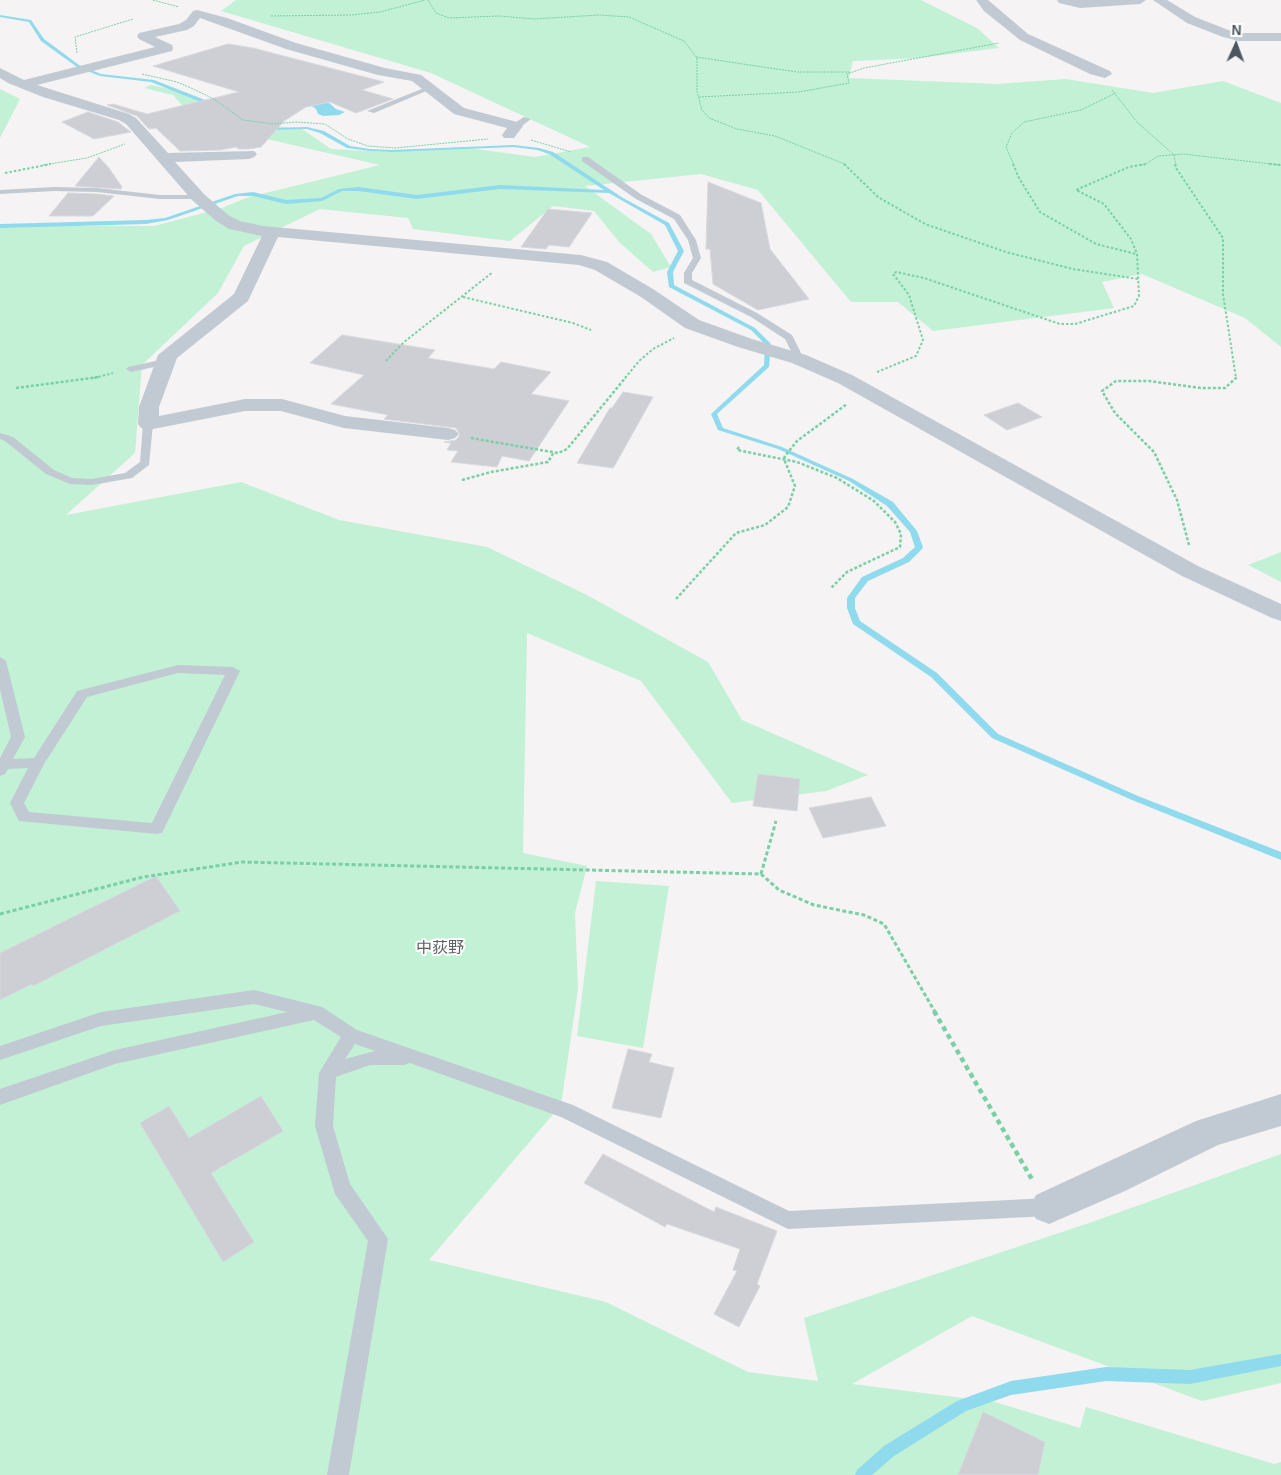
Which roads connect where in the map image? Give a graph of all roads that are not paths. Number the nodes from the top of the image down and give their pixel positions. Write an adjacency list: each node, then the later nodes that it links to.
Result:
1 (982, 0): 7 (street)
2 (1063, 0): 3 (street)
3 (1140, 0)
4 (1159, 0): 5 (street)
5 (1281, 37)
6 (0, 72): 8 (street)
7 (1100, 73)
8 (23, 84): 9 (street); 13 (street)
9 (429, 88): 10 (lane); 11 (street)
10 (371, 111)
11 (515, 127)
12 (249, 154): 13 (street)
13 (164, 158): 16 (street)
14 (584, 159): 18 (lane)
15 (0, 192): 16 (lane)
16 (204, 202): 17 (street)
17 (273, 231): 18 (street); 19 (street)
18 (790, 356): 24 (street)
19 (165, 362): 20 (lane); 21 (street)
20 (131, 369)
21 (148, 424): 22 (street); 23 (lane)
22 (448, 434)
23 (0, 436)
24 (1281, 613)
25 (0, 661): 27 (lane)
26 (38, 763): 26 (lane); 27 (lane)
27 (2, 767)
28 (316, 1012): 29 (lane); 30 (lane); 33 (lane)
29 (351, 1035): 31 (lane); 32 (lane)
30 (0, 1053)
31 (414, 1057): 32 (lane); 35 (lane)
32 (328, 1073): 36 (lane)
33 (0, 1097)
34 (1281, 1110): 35 (street)
35 (1049, 1208)
36 (338, 1475)

